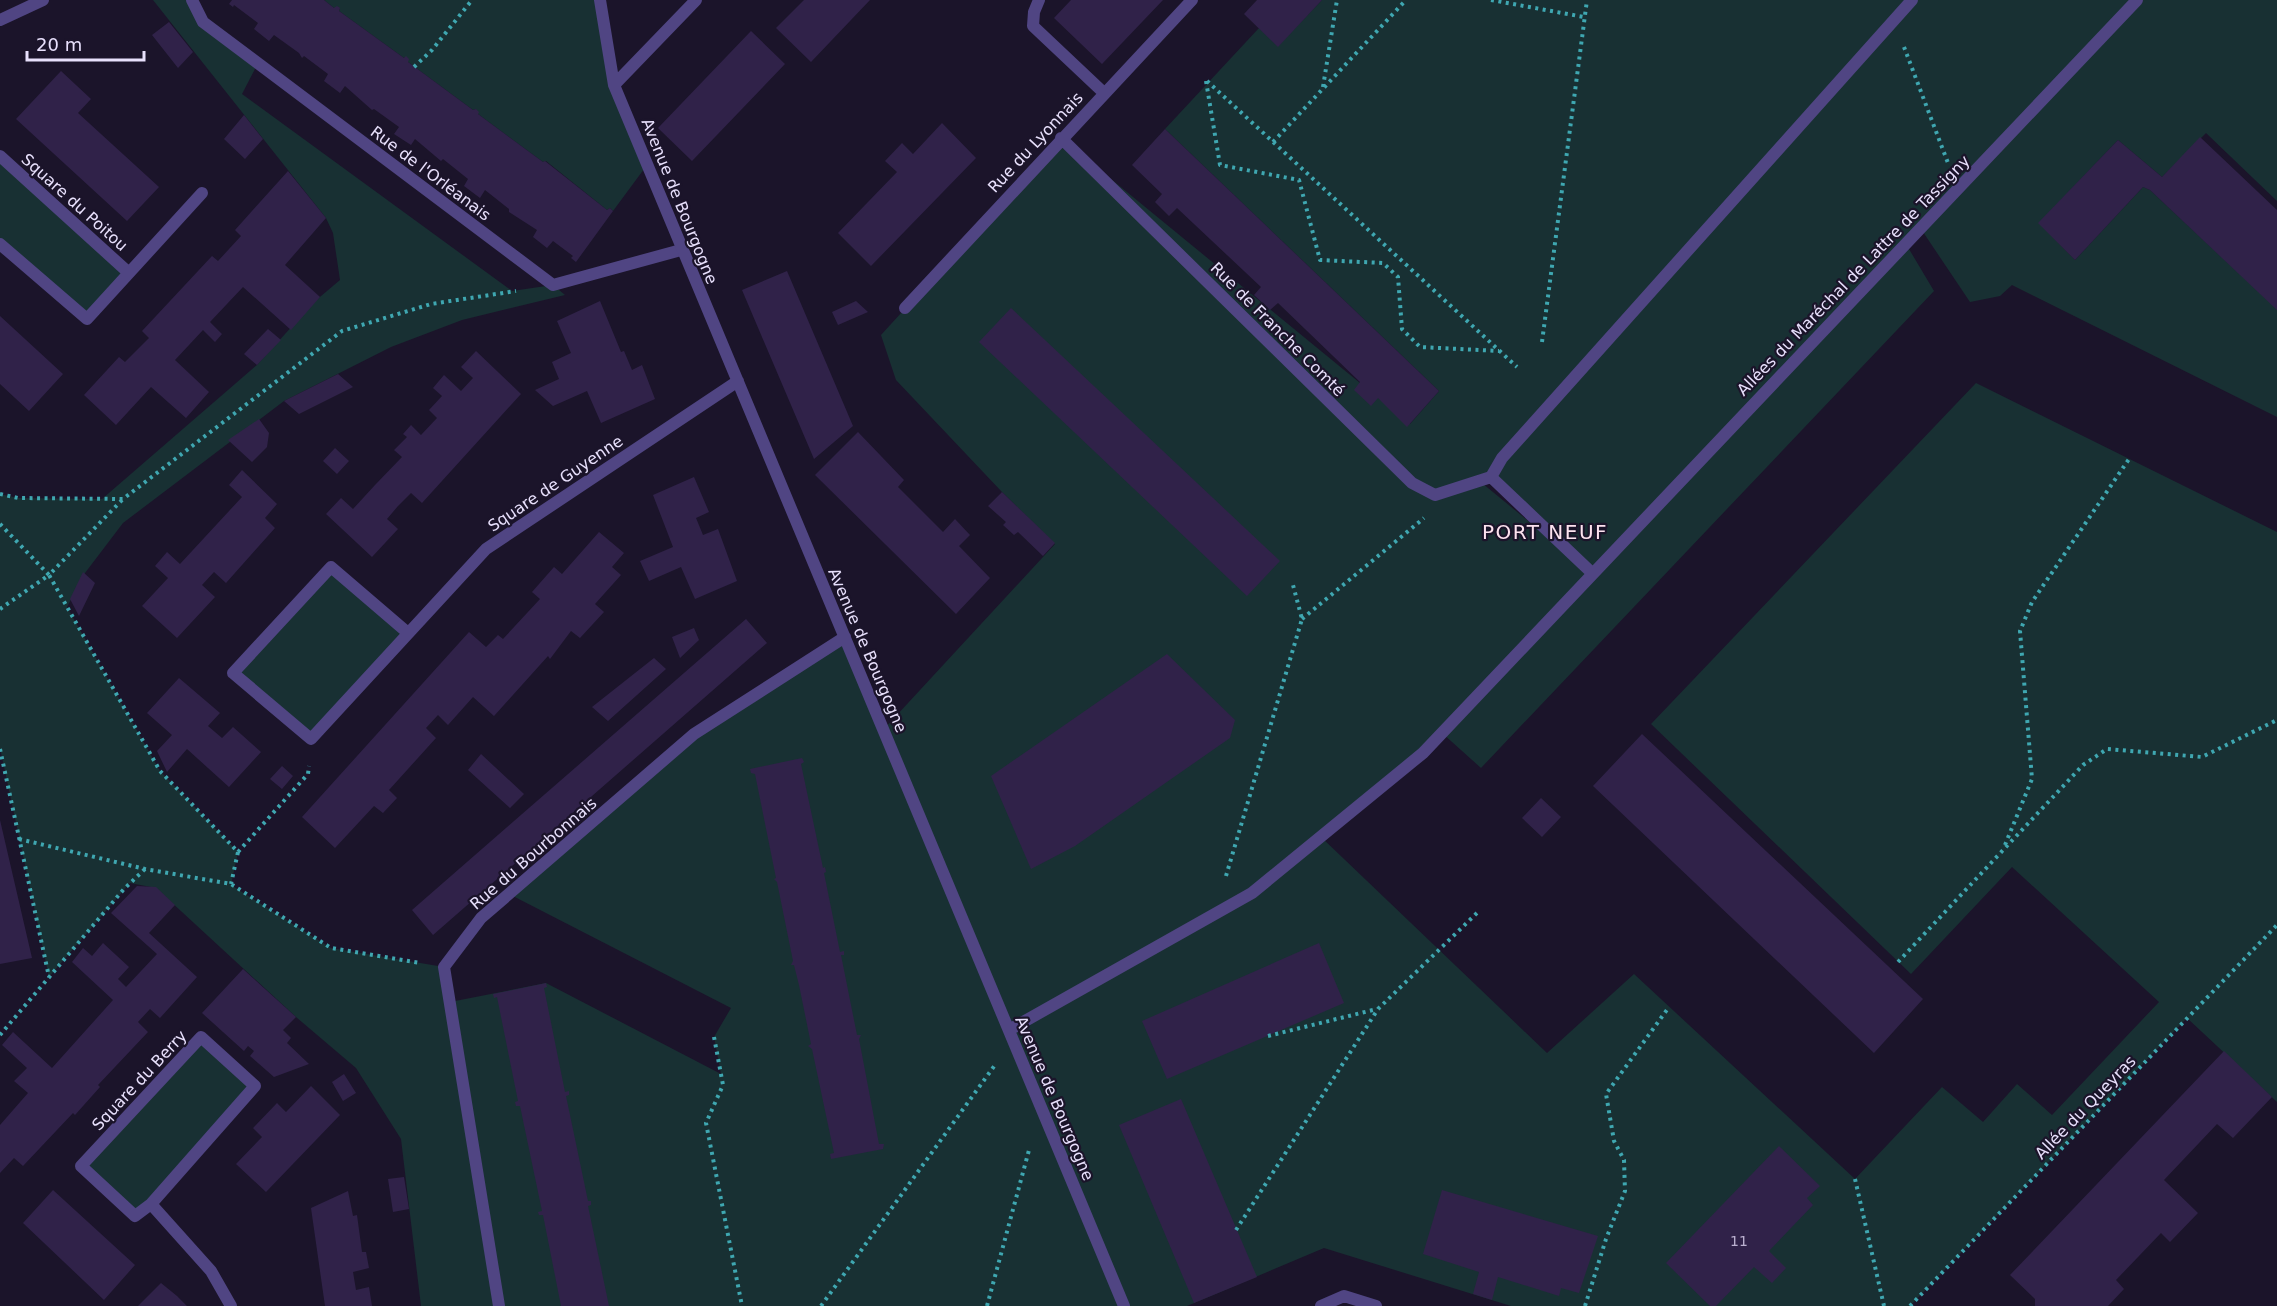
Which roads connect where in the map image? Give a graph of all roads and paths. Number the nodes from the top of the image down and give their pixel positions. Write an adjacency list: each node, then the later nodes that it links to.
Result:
1 (43, 0): 15 (street)
2 (192, 0): 29 (street, Rue de l'Orléanais)
3 (472, 0): 17 (path)
4 (600, 0): 18 (street, Avenue de Bourgogne)
5 (696, 0): 18 (street)
6 (1039, 0): 20 (street)
7 (1192, 0): 20 (street, Rue du Lyonnais)
8 (1337, 0): 19 (path)
9 (1406, 0): 19 (path)
10 (1491, 0): 14 (path)
11 (1587, 0): 14 (path)
12 (1912, 0): 16 (street)
13 (2138, 0): 24 (street, Allées du Maréchal de Lattre de Tassigny)
14 (1584, 17): 31 (path)
15 (0, 20)
16 (1894, 20): 24 (path); 36 (street)
17 (414, 67)
18 (614, 85): 27 (street, Avenue de Bourgogne)
19 (1323, 88): 22 (path)
20 (1104, 93): 21 (street, Rue du Lyonnais)
21 (1061, 138): 30 (street, Rue du Lyonnais); 38 (street, Rue de Franche Comté)
22 (1273, 142): 32 (path); 32 (path)
23 (0, 156): 28 (street, Square du Poitou)
24 (1958, 190): 41 (street, Allées du Maréchal de Lattre de Tassigny)
25 (202, 193): 28 (street, Square du Poitou)
26 (0, 244): 28 (street, Square du Poitou)
27 (681, 250): 29 (street); 34 (street, Avenue de Bourgogne)
28 (129, 273)
29 (553, 285): 39 (path)
30 (905, 308)
31 (1542, 342)
32 (1499, 351): 33 (path)
33 (1517, 368)
34 (738, 381): 46 (street, Square de Guyenne); 47 (street, Avenue de Bourgogne)
35 (2129, 459): 52 (path)
36 (1491, 477): 38 (street); 41 (street)
37 (0, 494): 39 (path)
38 (1435, 495): 45 (path)
39 (123, 499): 42 (path)
40 (0, 524): 42 (path)
41 (1591, 572): 57 (street, Allées du Maréchal de Lattre de Tassigny)
42 (49, 575): 44 (path); 53 (path)
43 (1293, 585): 45 (path)
44 (0, 609)
45 (1302, 619): 57 (path)
46 (408, 633): 49 (street, Square de Guyenne); 49 (street)
47 (845, 638): 60 (street, Rue du Bourbonnais); 65 (street, Avenue de Bourgogne)
48 (2277, 720): 52 (path)
49 (311, 739): 53 (path)
50 (0, 748): 51 (path)
51 (19, 839): 54 (path); 61 (path)
52 (2004, 849): 59 (path)
53 (238, 852): 55 (path)
54 (144, 869): 55 (path); 61 (path)
55 (231, 884): 60 (path)
56 (1478, 912): 63 (path)
57 (1215, 914): 65 (street, Allées du Maréchal de Lattre de Tassigny)
58 (2277, 925): 82 (path, Allée du Queyras)
59 (1898, 962)
60 (444, 966): 73 (street)
61 (49, 977): 64 (path)
62 (1670, 1007): 80 (path)
63 (1378, 1009): 66 (path); 71 (path)
64 (0, 1035)
65 (1011, 1035): 68 (street, Avenue de Bourgogne); 75 (path)
66 (1268, 1036)
67 (714, 1037): 74 (path)
68 (1041, 1106): 76 (path); 77 (street, Avenue de Bourgogne)
69 (1855, 1179): 81 (path)
70 (151, 1204): 70 (street, Square du Berry); 72 (street)
71 (1236, 1230)
72 (231, 1306)
73 (499, 1306)
74 (742, 1306)
75 (821, 1306)
76 (987, 1306)
77 (1124, 1306)
78 (1321, 1306): 79 (street)
79 (1376, 1306)
80 (1585, 1306)
81 (1884, 1306)
82 (1910, 1306)

